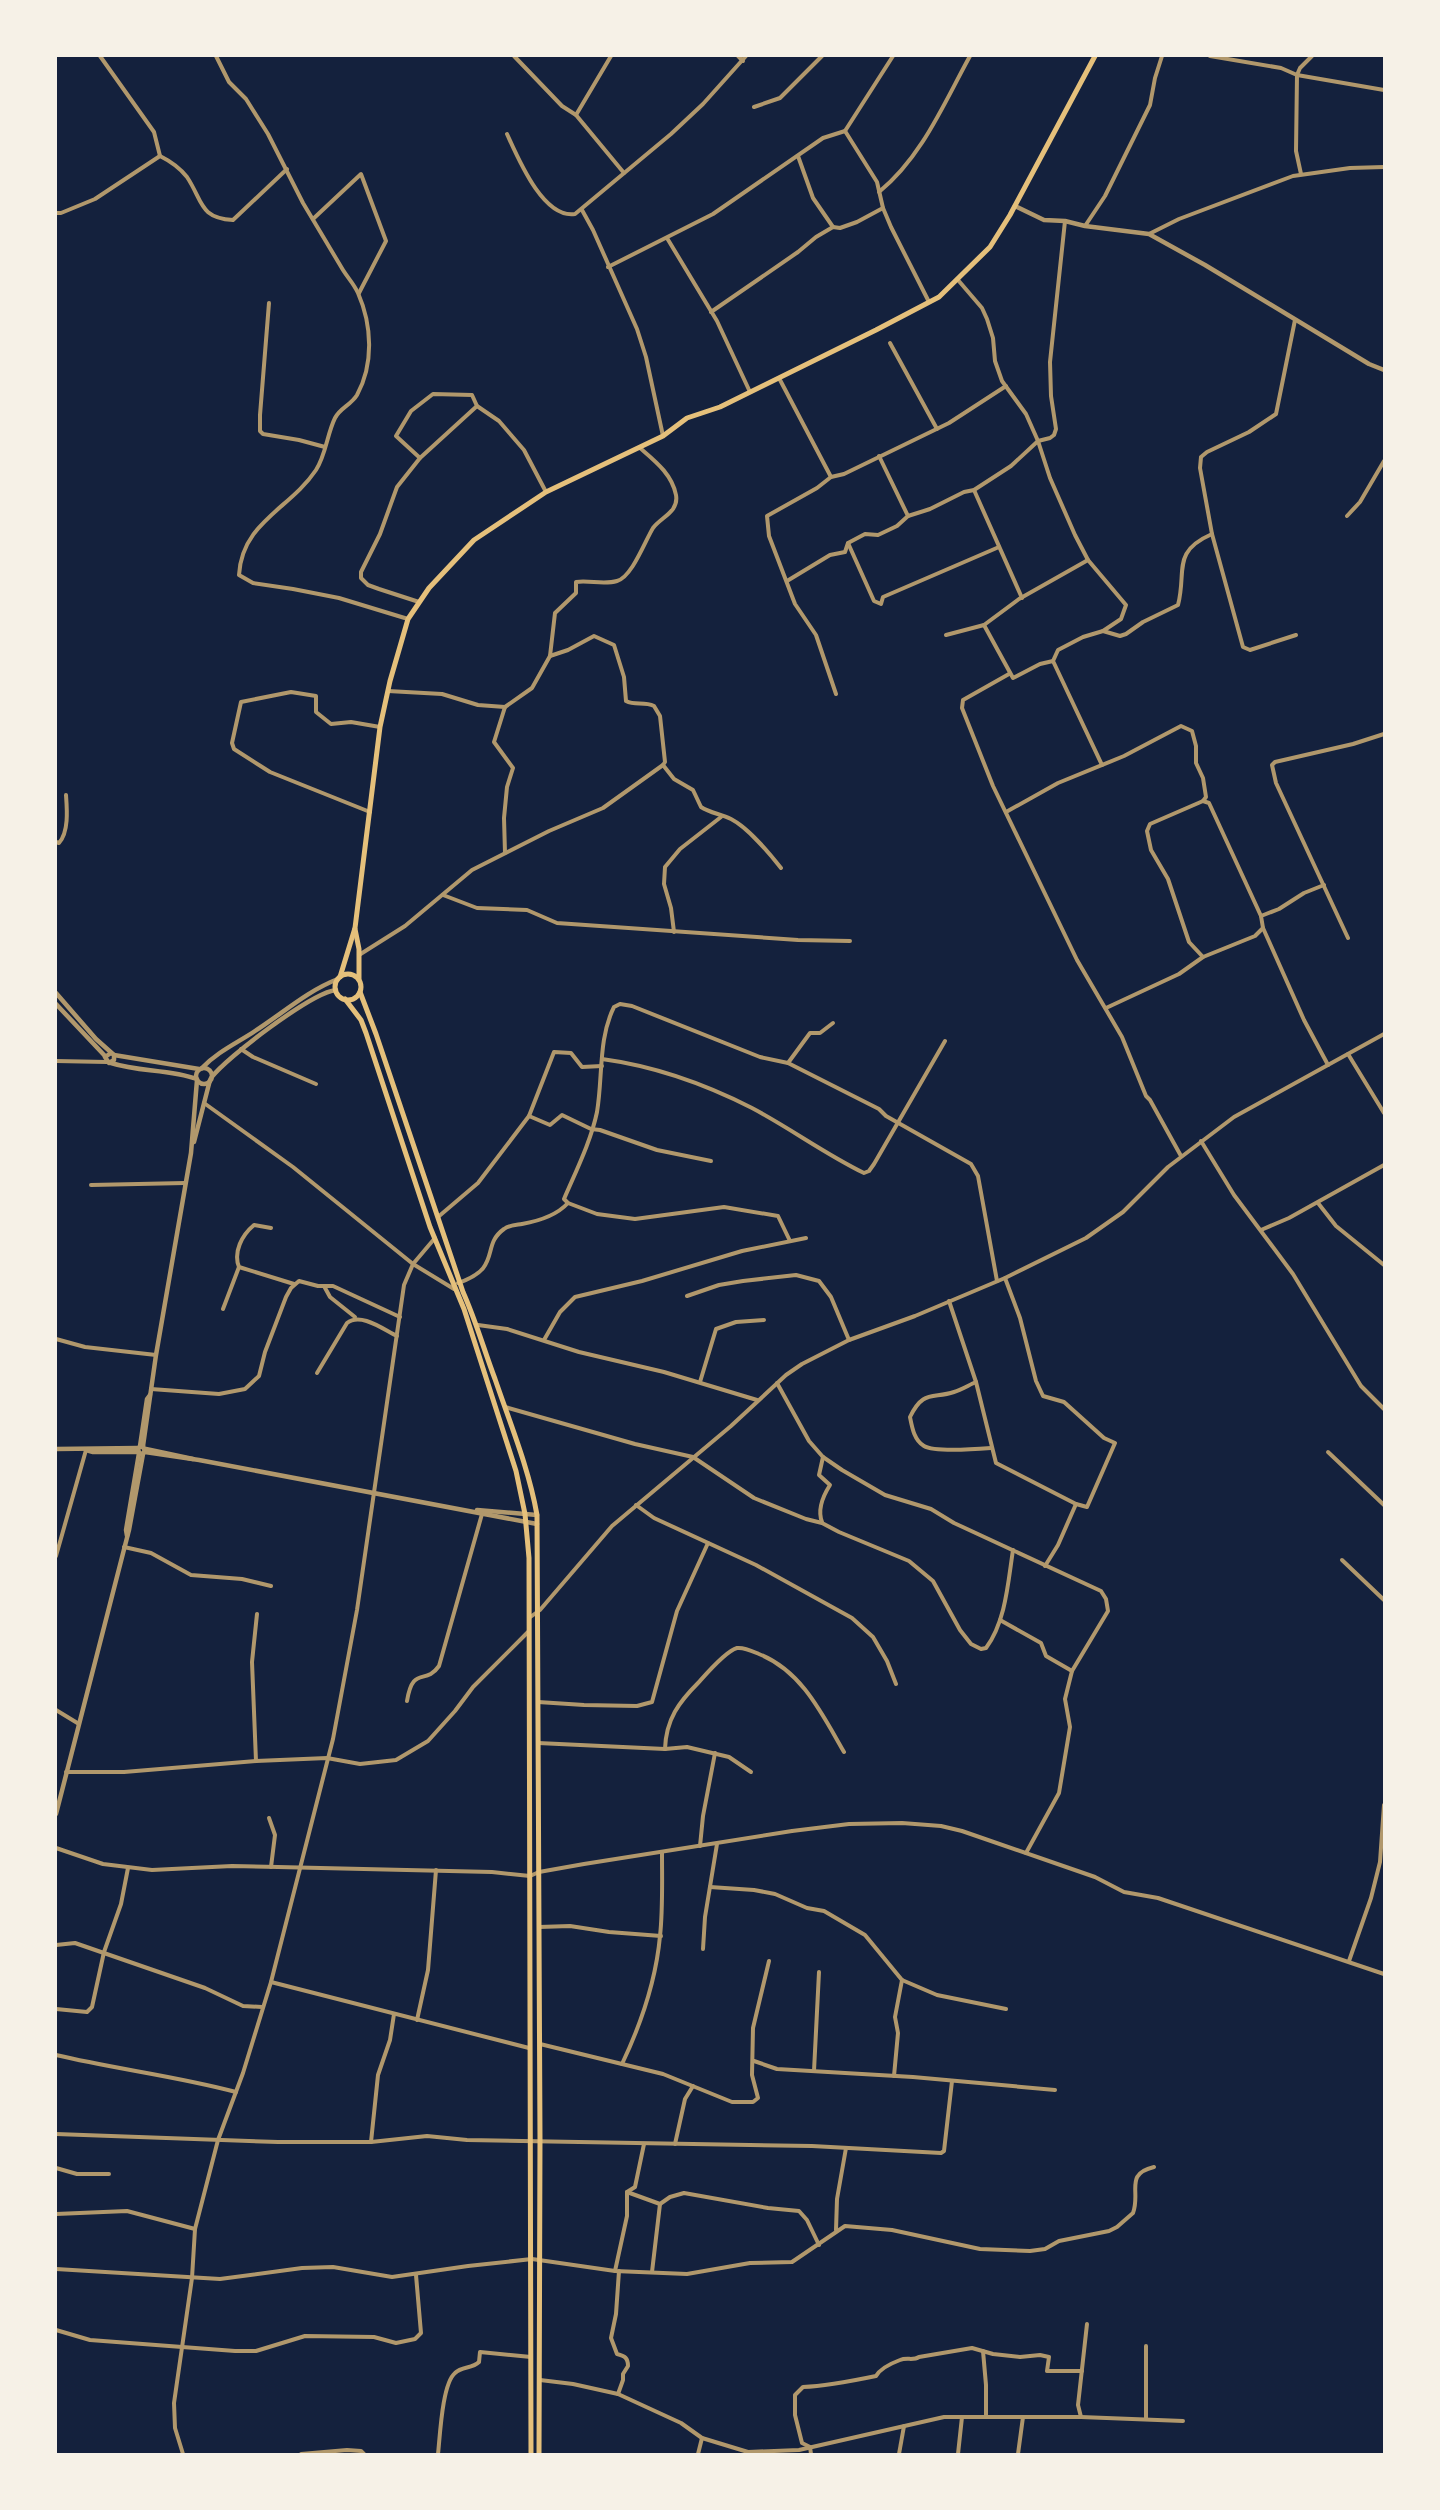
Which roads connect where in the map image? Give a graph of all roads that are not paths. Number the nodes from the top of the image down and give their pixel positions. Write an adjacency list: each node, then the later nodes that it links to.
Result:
1 (100, 56): 21 (street)
2 (216, 56): 24 (street)
3 (514, 56): 18 (street)
4 (611, 56): 18 (street)
5 (738, 56): 14 (street)
6 (746, 56): 14 (street)
7 (822, 56): 17 (street)
8 (893, 56): 19 (street)
9 (970, 56): 27 (street)
10 (1095, 56): 28 (main road)
11 (1162, 56): 34 (street)
12 (1210, 56): 15 (street)
13 (1312, 56): 15 (street)
14 (743, 61): 25 (street)
15 (1297, 75): 16 (street); 26 (street)
16 (1384, 90)
17 (754, 107)
18 (576, 116): 25 (street)
19 (845, 131): 22 (street); 27 (street)
20 (507, 134): 30 (street)
21 (160, 156): 24 (street); 31 (street)
22 (798, 156): 35 (street); 37 (street)
23 (1384, 167): 26 (street)
24 (286, 169): 32 (street)
25 (624, 173): 30 (street)
26 (1301, 174): 36 (street)
27 (879, 192): 29 (street)
28 (1015, 206): 33 (street); 39 (main road)
29 (883, 208): 35 (street); 42 (street)
30 (582, 210): 38 (street)
31 (56, 213)
32 (313, 219): 40 (street); 40 (street)
33 (1065, 221): 34 (street); 53 (street)
34 (1086, 226): 36 (street)
35 (834, 227): 43 (street)
36 (1149, 234): 44 (street)
37 (667, 238): 38 (street); 43 (street)
38 (608, 267): 52 (street)
39 (958, 280): 42 (main road); 48 (street)
40 (359, 294): 54 (street)
41 (270, 303): 54 (street)
42 (930, 303): 47 (main road)
43 (711, 312): 49 (street)
44 (1295, 320): 46 (street); 64 (street)
45 (890, 343): 51 (street)
46 (1384, 369)
47 (779, 378): 49 (main road); 59 (street)
48 (1006, 386): 51 (street); 53 (street)
49 (750, 392): 52 (main road)
50 (477, 406): 57 (street); 57 (street); 61 (street)
51 (937, 429): 56 (street)
52 (663, 436): 55 (main road)
53 (1038, 441): 60 (street); 67 (street)
54 (325, 447): 71 (street)
55 (640, 448): 61 (main road); 76 (street)
56 (879, 456): 59 (street); 62 (street)
57 (420, 458): 70 (street)
58 (1384, 461): 63 (street)
59 (831, 477): 68 (street)
60 (974, 490): 62 (street); 66 (street)
61 (546, 492): 70 (main road)
62 (908, 516): 65 (street)
63 (1347, 516)
64 (1212, 534): 73 (street); 74 (street)
65 (848, 543): 66 (street); 68 (street)
66 (999, 547): 69 (street)
67 (1089, 560): 69 (street); 73 (street)
68 (786, 581): 80 (street)
69 (1022, 598): 72 (street)
70 (419, 602): 71 (main road)
71 (408, 619): 79 (main road)
72 (984, 625): 75 (street); 78 (street)
73 (1102, 631): 77 (street)
74 (1296, 635)
75 (946, 636)
76 (550, 656): 81 (street); 84 (street)
77 (1053, 661): 78 (street); 85 (street)
78 (1009, 674): 89 (street)
79 (388, 691): 81 (street); 82 (main road)
80 (836, 694)
81 (505, 706): 92 (street)
82 (380, 727): 88 (main road); 88 (street)
83 (1384, 734): 94 (street)
84 (663, 765): 90 (street); 92 (street)
85 (1102, 765): 87 (street); 89 (street)
86 (66, 795): 91 (street)
87 (1203, 801): 96 (street); 103 (street)
88 (370, 812): 97 (main road)
89 (1006, 812): 111 (street)
90 (721, 817): 93 (street); 99 (street)
91 (56, 842)
92 (505, 853): 95 (street)
93 (781, 868)
94 (1324, 885): 96 (street); 100 (street)
95 (443, 895): 99 (street); 102 (street)
96 (1261, 916): 98 (street)
97 (355, 928): 102 (main road); 104 (main road)
98 (1263, 928): 103 (street); 122 (street)
99 (674, 932): 101 (street)
100 (1348, 938)
101 (850, 941)
102 (359, 955): 105 (main road)
103 (1203, 957): 111 (street)
104 (339, 978): 105 (main road); 106 (main road); 124 (street)
105 (359, 980): 107 (main road)
106 (336, 990): 109 (main road); 115 (street)
107 (360, 992): 109 (main road); 142 (main road)
108 (56, 993): 117 (street)
109 (345, 999): 145 (main road)
110 (56, 1004): 117 (street)
111 (1106, 1008): 135 (street)
112 (833, 1023): 121 (street)
113 (1384, 1034): 116 (street)
114 (945, 1041): 131 (street)
115 (241, 1049): 126 (street); 127 (street)
116 (1348, 1054): 122 (street); 129 (street)
117 (110, 1055): 120 (street); 120 (street); 124 (street)
118 (602, 1059): 121 (street); 123 (street); 131 (street)
119 (56, 1062): 120 (street)
120 (109, 1063): 125 (street)
121 (788, 1063): 131 (street)
122 (1328, 1065): 133 (street)
123 (602, 1066): 130 (street); 132 (street)
124 (201, 1069): 125 (street); 126 (street)
125 (197, 1079): 126 (street); 134 (street)
126 (211, 1079): 128 (street)
127 (316, 1084)
128 (204, 1103): 134 (street); 148 (street)
129 (1384, 1113)
130 (529, 1116): 132 (street); 142 (street)
131 (898, 1123): 152 (street)
132 (591, 1129): 136 (street); 140 (street)
133 (1201, 1141): 135 (street); 144 (street)
134 (191, 1153): 138 (street)
135 (1181, 1156): 151 (street)
136 (711, 1161)
137 (1384, 1165): 141 (street)
138 (185, 1183): 139 (street); 168 (street)
139 (91, 1185)
140 (568, 1203): 147 (street); 153 (street)
141 (1318, 1203): 144 (street); 149 (street)
142 (438, 1217): 153 (main road)
143 (271, 1228): 150 (street)
144 (1261, 1230): 176 (street)
145 (435, 1238): 148 (street); 156 (main road)
146 (806, 1238): 147 (street)
147 (790, 1241): 166 (street)
148 (413, 1264): 156 (street); 160 (street)
149 (1384, 1265)
150 (239, 1267): 154 (street); 159 (street)
151 (1005, 1278): 152 (street); 185 (street)
152 (997, 1281): 158 (street)
153 (460, 1282): 156 (street); 163 (main road)
154 (295, 1284): 155 (street); 173 (street)
155 (324, 1286): 160 (street); 161 (street)
156 (453, 1286): 190 (main road)
157 (687, 1296): 167 (street)
158 (949, 1301): 167 (street); 171 (street)
159 (223, 1309)
160 (400, 1317): 164 (street)
161 (355, 1318): 164 (street); 169 (street)
162 (764, 1320): 170 (street)
163 (478, 1325): 166 (street); 175 (main road)
164 (398, 1336): 184 (street)
165 (56, 1339): 168 (street)
166 (544, 1340): 170 (street)
167 (849, 1340): 172 (street)
168 (156, 1355): 173 (street)
169 (317, 1373)
170 (700, 1382): 174 (street)
171 (976, 1382): 177 (street); 177 (street)
172 (777, 1383): 174 (street); 183 (street)
173 (150, 1392): 180 (street)
174 (758, 1400): 182 (street)
175 (506, 1407): 182 (street); 191 (main road)
176 (1384, 1409)
177 (991, 1448): 185 (street)
178 (56, 1449): 179 (street)
179 (86, 1449): 180 (street); 198 (street)
180 (141, 1450): 184 (street); 196 (street)
181 (1328, 1452): 187 (street)
182 (693, 1456): 186 (street); 193 (street)
183 (823, 1457): 193 (street); 197 (street)
184 (375, 1492): 188 (street); 218 (street)
185 (1076, 1504): 200 (street)
186 (636, 1505): 195 (street); 203 (street)
187 (1384, 1505)
188 (474, 1510): 189 (street); 190 (street)
189 (482, 1514): 192 (street); 210 (street)
190 (525, 1514): 191 (street); 192 (main road)
191 (537, 1515): 194 (main road)
192 (526, 1523): 194 (street); 205 (main road)
193 (822, 1523): 206 (street)
194 (537, 1524): 203 (main road)
195 (708, 1543): 209 (street); 211 (street)
196 (124, 1546): 201 (street); 213 (street)
197 (1013, 1550): 200 (street); 206 (street)
198 (56, 1556)
199 (1342, 1560): 202 (street)
200 (1045, 1566): 208 (street)
201 (271, 1586)
202 (1384, 1600)
203 (537, 1612): 205 (street); 211 (main road)
204 (257, 1614): 219 (street)
205 (529, 1618): 207 (main road)
206 (1000, 1620): 208 (street)
207 (529, 1632): 218 (street); 236 (main road)
208 (1072, 1671): 229 (street)
209 (896, 1684)
210 (407, 1701)
211 (537, 1702): 214 (main road)
212 (56, 1710): 213 (street)
213 (79, 1724): 220 (street)
214 (538, 1743): 215 (street); 235 (main road)
215 (665, 1749): 216 (street); 217 (street)
216 (844, 1752)
217 (715, 1753): 221 (street); 226 (street)
218 (327, 1758): 219 (street); 232 (street)
219 (256, 1761): 220 (street)
220 (66, 1772): 223 (street)
221 (751, 1772)
222 (1384, 1805): 230 (street)
223 (56, 1814)
224 (269, 1818): 231 (street)
225 (717, 1844): 226 (street); 229 (street); 237 (street)
226 (700, 1846): 228 (street)
227 (56, 1848): 233 (street)
228 (662, 1852): 235 (street); 239 (street)
229 (1026, 1854): 244 (street)
230 (1382, 1862): 244 (street)
231 (271, 1867): 232 (street); 233 (street)
232 (301, 1867): 234 (street); 248 (street)
233 (128, 1868): 242 (street)
234 (436, 1870): 236 (street); 253 (street)
235 (538, 1872): 236 (street); 238 (main road)
236 (530, 1876): 255 (main road)
237 (710, 1887): 241 (street); 247 (street)
238 (538, 1927): 239 (street); 254 (main road)
239 (660, 1935): 258 (street)
240 (56, 1945): 242 (street)
241 (703, 1949)
242 (104, 1952): 249 (street); 251 (street)
243 (769, 1961): 257 (street)
244 (1349, 1961): 246 (street)
245 (819, 1971): 259 (street)
246 (1384, 1974)
247 (902, 1980): 250 (street); 260 (street)
248 (271, 1982): 249 (street); 252 (street)
249 (262, 2007): 264 (street)
250 (1006, 2009)
251 (56, 2010)
252 (394, 2014): 253 (street); 269 (street)
253 (417, 2020): 255 (street)
254 (540, 2044): 258 (street); 267 (main road)
255 (530, 2048): 268 (main road)
256 (56, 2055): 264 (street)
257 (754, 2061): 259 (street); 262 (street)
258 (622, 2064): 262 (street)
259 (814, 2071): 260 (street)
260 (894, 2076): 261 (street)
261 (951, 2081): 263 (street); 272 (street)
262 (693, 2086): 271 (street)
263 (1055, 2090)
264 (236, 2092): 266 (street)
265 (56, 2134): 266 (street)
266 (218, 2139): 269 (street); 279 (street)
267 (540, 2139): 268 (street); 270 (street); 283 (main road)
268 (529, 2140): 269 (street); 282 (main road)
269 (371, 2142)
270 (644, 2144): 271 (street); 276 (street)
271 (675, 2144): 272 (street)
272 (846, 2148): 280 (street)
273 (1154, 2167): 280 (street)
274 (56, 2168): 275 (street)
275 (109, 2174)
276 (627, 2192): 277 (street); 285 (street)
277 (660, 2204): 281 (street); 286 (street)
278 (56, 2214): 279 (street)
279 (195, 2229): 288 (street)
280 (836, 2231): 281 (street)
281 (819, 2245): 286 (street)
282 (532, 2259): 283 (street); 287 (street); 294 (main road)
283 (540, 2260): 285 (street); 296 (main road)
284 (56, 2269): 288 (street)
285 (617, 2271): 286 (street); 297 (street)
286 (652, 2272)
287 (416, 2275): 288 (street); 291 (street)
288 (192, 2278): 291 (street)
289 (1087, 2324): 295 (street)
290 (56, 2330): 291 (street)
291 (181, 2346): 307 (street)
292 (1146, 2346): 302 (street)
293 (983, 2351): 295 (street); 298 (street); 306 (street)
294 (531, 2357): 310 (street); 311 (main road)
295 (1082, 2370): 301 (street)
296 (540, 2379): 297 (street); 312 (main road)
297 (618, 2394): 305 (street)
298 (986, 2416): 299 (street); 300 (street)
299 (962, 2417): 304 (street); 316 (street)
300 (1023, 2417): 301 (street); 317 (street)
301 (1081, 2417): 302 (street)
302 (1146, 2419): 303 (street)
303 (1183, 2421)
304 (904, 2426): 306 (street); 315 (street)
305 (702, 2438): 306 (street); 313 (street)
306 (810, 2447): 314 (street)
307 (183, 2454)
308 (301, 2454): 309 (street)
309 (364, 2454)
310 (438, 2454)
311 (531, 2454)
312 (539, 2454)
313 (698, 2454)
314 (811, 2454)
315 (899, 2454)
316 (958, 2454)
317 (1018, 2454)

